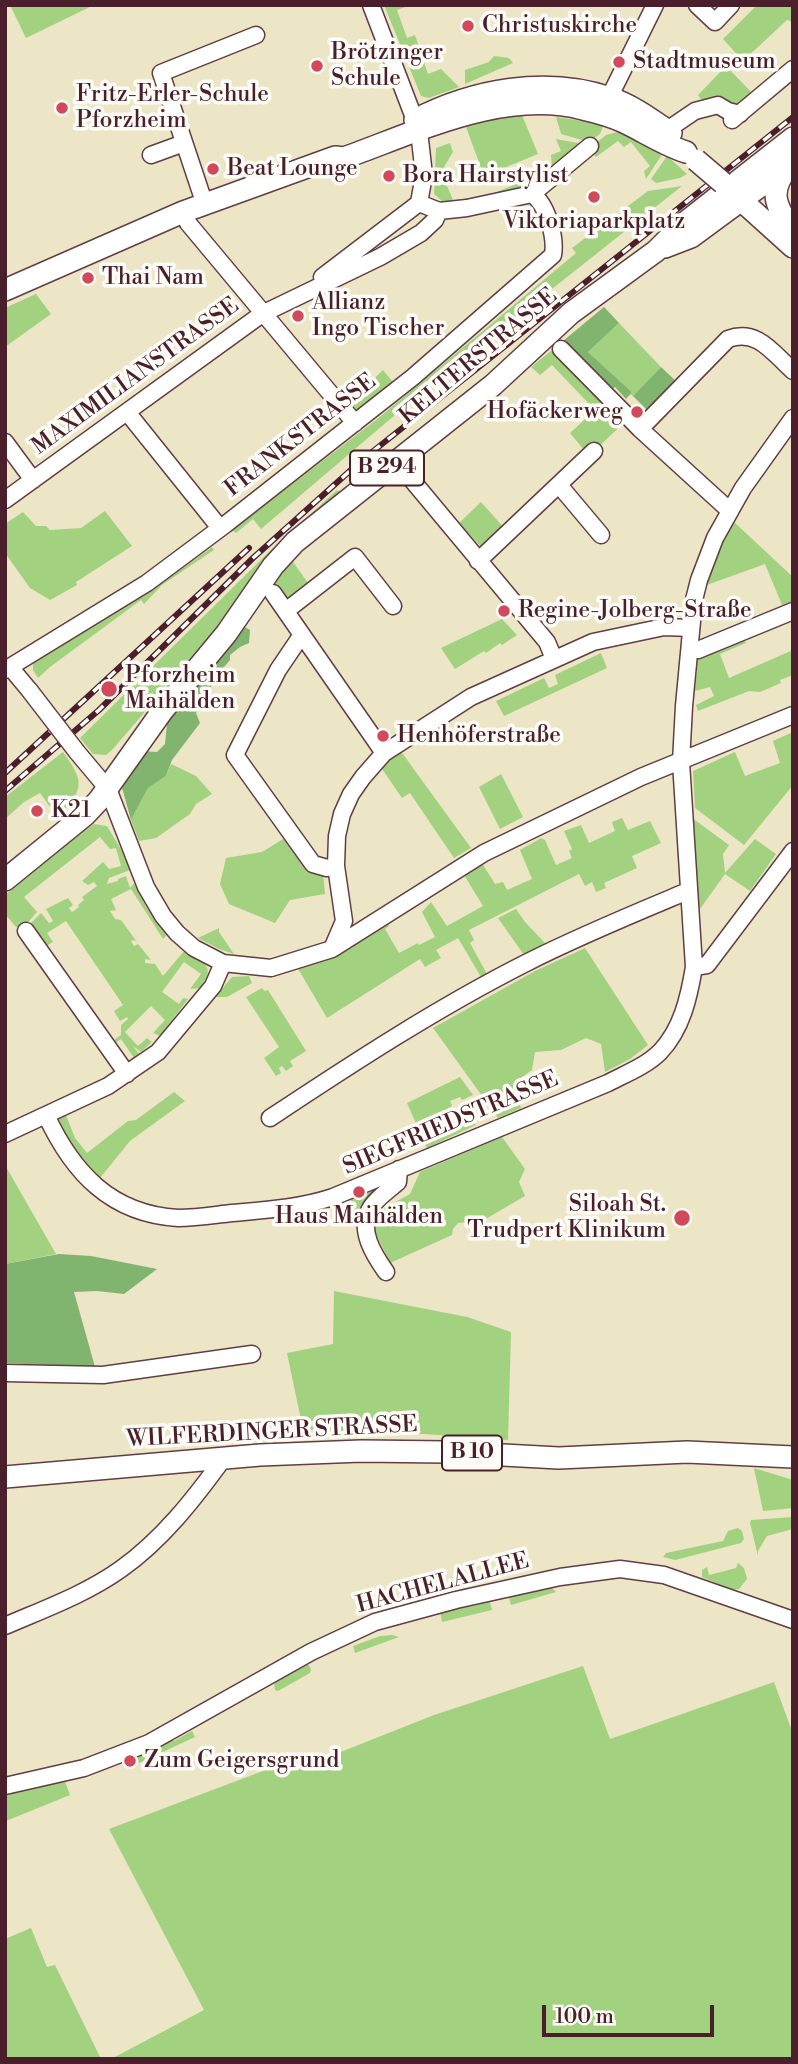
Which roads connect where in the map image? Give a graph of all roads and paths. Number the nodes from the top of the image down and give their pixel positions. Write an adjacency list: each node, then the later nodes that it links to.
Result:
1 (371, 5): 8 (street)
2 (697, 5): 3 (street)
3 (731, 5)
4 (648, 8): 7 (street)
5 (257, 35): 11 (street)
6 (793, 69): 9 (street)
7 (605, 106): 8 (main road); 9 (main road); 14 (main road)
8 (416, 126): 18 (street); 19 (main road)
9 (667, 130): 14 (main road)
10 (793, 138): 16 (main road, KELTERSTRASSE / B 294)
11 (184, 143): 13 (street); 19 (street)
12 (590, 146): 17 (street)
13 (151, 155)
14 (691, 156): 16 (main road, bridge)
15 (791, 164): 16 (main road, KELTERSTRASSE / B 294); 22 (main road)
16 (731, 190): 22 (main road); 34 (main road, KELTERSTRASSE / B 294)
17 (532, 194): 20 (street); 30 (street, FRANKSTRASSE)
18 (419, 203): 20 (street); 24 (street, MAXIMILIANSTRASSE)
19 (205, 205): 21 (main road)
20 (439, 211): 24 (street, MAXIMILIANSTRASSE)
21 (183, 212): 23 (main road); 25 (street)
22 (791, 246)
23 (7, 288)
24 (297, 295): 25 (street, MAXIMILIANSTRASSE)
25 (262, 314): 28 (street, MAXIMILIANSTRASSE); 30 (street)
26 (561, 349): 31 (street)
27 (793, 371): 31 (street)
28 (127, 412): 35 (street, MAXIMILIANSTRASSE); 39 (street)
29 (793, 418): 38 (street, SIEGFRIEDSTRASSE)
30 (355, 423): 39 (street, FRANKSTRASSE)
31 (640, 429): 38 (street)
32 (5, 442): 35 (street)
33 (594, 451): 36 (street)
34 (396, 461): 41 (street); 54 (main road, KELTERSTRASSE / B 294)
35 (33, 480): 37 (street, MAXIMILIANSTRASSE)
36 (559, 485): 40 (street); 41 (street)
37 (5, 500)
38 (730, 511): 46 (street, SIEGFRIEDSTRASSE)
39 (220, 528): 50 (street, FRANKSTRASSE)
40 (601, 535)
41 (478, 561): 49 (street)
42 (273, 593): 44 (street)
43 (393, 606): 44 (street)
44 (287, 610): 47 (street)
45 (793, 611): 48 (street)
46 (691, 628): 48 (street, SIEGFRIEDSTRASSE); 49 (street)
47 (301, 636): 52 (street); 56 (street)
48 (690, 650): 53 (street, SIEGFRIEDSTRASSE)
49 (554, 659): 52 (street)
50 (8, 668): 54 (street, bridge)
51 (793, 715): 53 (street)
52 (384, 753): 56 (street)
53 (681, 762): 58 (street, SIEGFRIEDSTRASSE); 60 (street)
54 (108, 789): 57 (main road, KELTERSTRASSE / B 294); 61 (street)
55 (793, 851): 62 (street)
56 (336, 866): 60 (street)
57 (5, 880)
58 (688, 891): 62 (street, SIEGFRIEDSTRASSE); 65 (street)
59 (26, 931): 63 (street)
60 (332, 949): 61 (street)
61 (222, 963): 63 (street)
62 (694, 967): 67 (street, SIEGFRIEDSTRASSE)
63 (127, 1074): 64 (street)
64 (46, 1115): 66 (street); 67 (street, SIEGFRIEDSTRASSE)
65 (270, 1118)
66 (5, 1134)
67 (399, 1169): 68 (street)
68 (386, 1272)
69 (252, 1354): 70 (street)
70 (5, 1373)
71 (793, 1457): 72 (main road, WILFERDINGER STRASSE / B 10)
72 (223, 1459): 73 (main road, WILFERDINGER STRASSE / B 10); 75 (street)
73 (5, 1477)
74 (793, 1620): 76 (street, HACHELALLEE)
75 (5, 1626)
76 (5, 1786)

